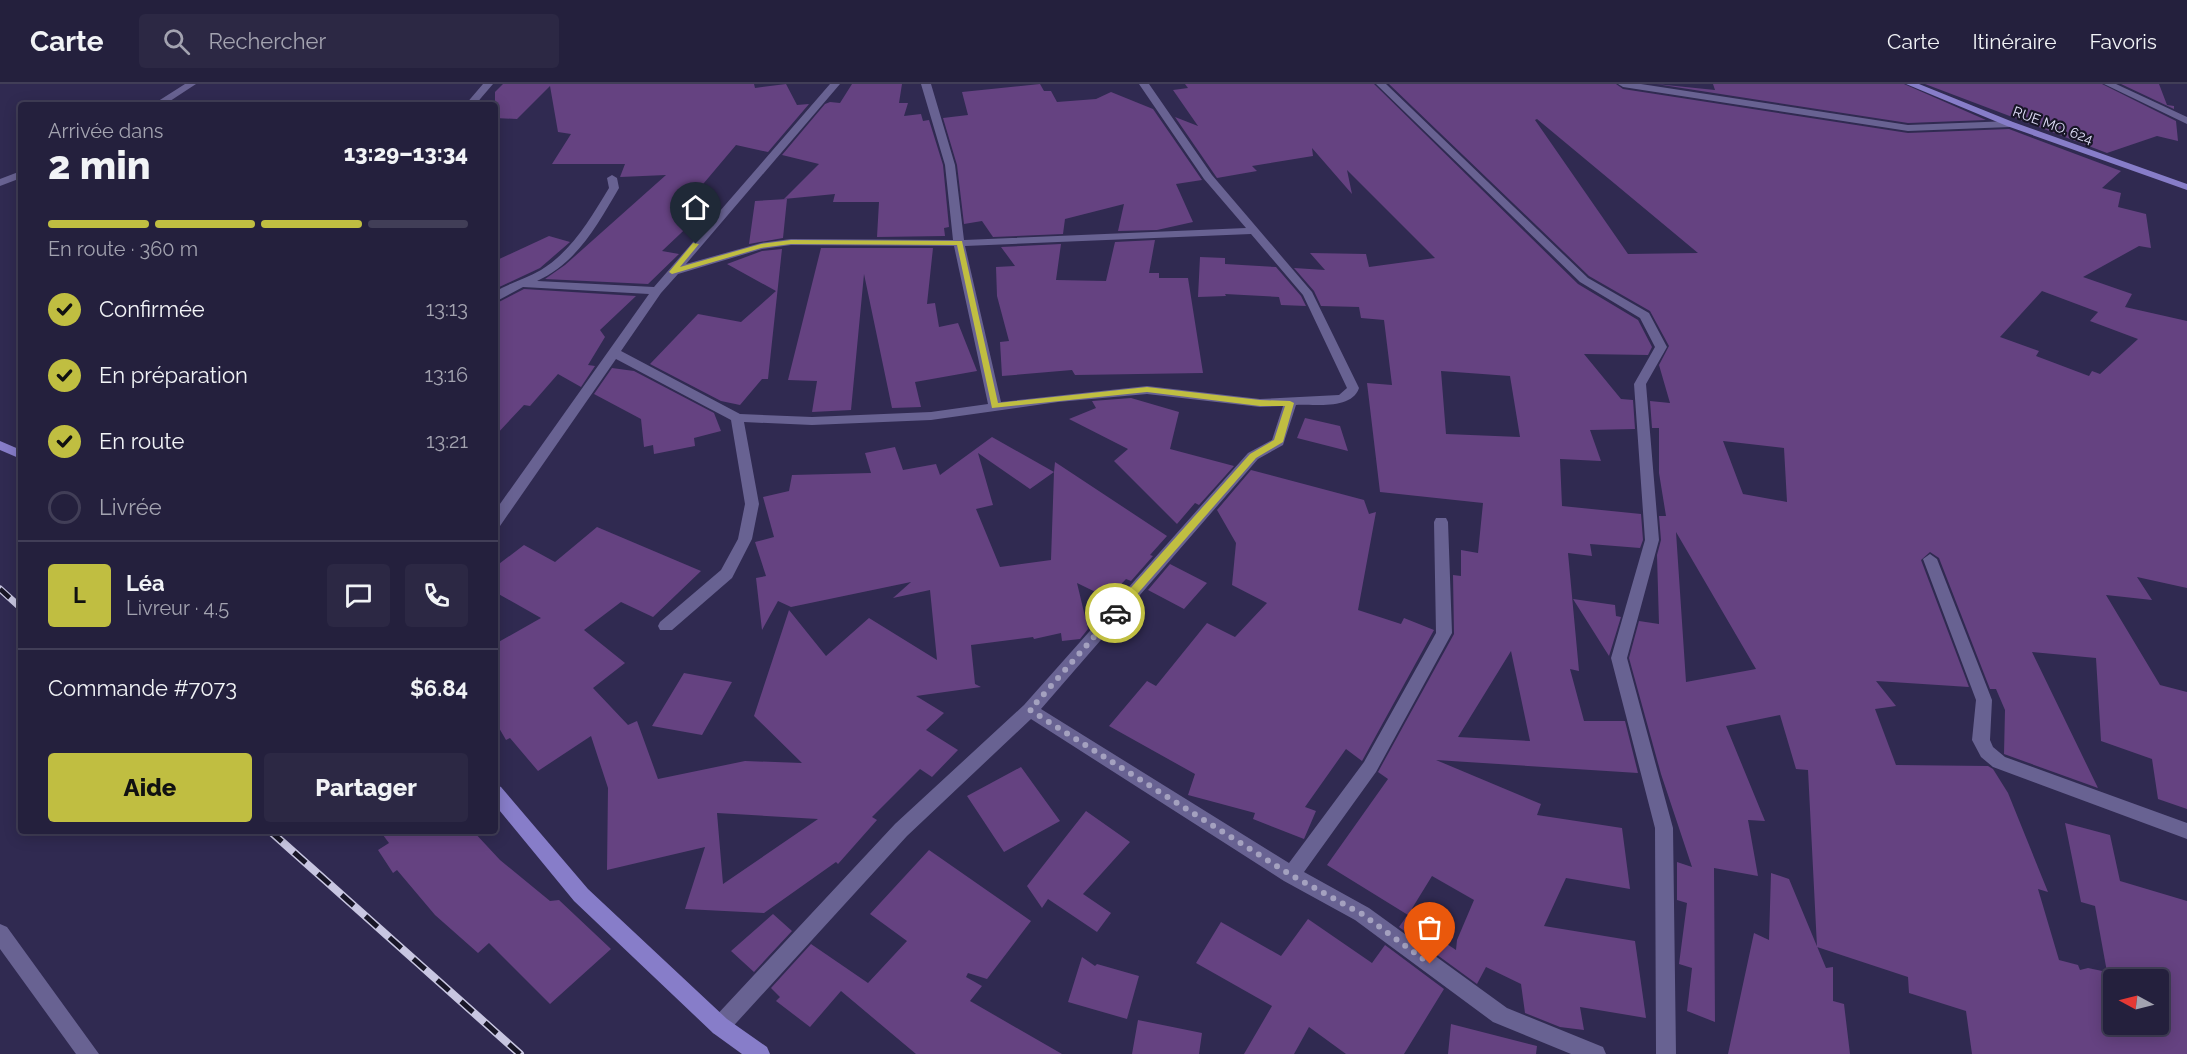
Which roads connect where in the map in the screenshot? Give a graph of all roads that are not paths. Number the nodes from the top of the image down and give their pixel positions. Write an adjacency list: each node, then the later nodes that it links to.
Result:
1 (192, 84): 10 (street)
2 (488, 84): 11 (street)
3 (835, 84): 20 (street)
4 (926, 84): 19 (street)
5 (1144, 84): 18 (street)
6 (1381, 84): 43 (street)
7 (1623, 84): 13 (street)
8 (1911, 84): 13 (street, RUE MO. 624)
9 (2109, 84): 12 (street)
10 (162, 102)
11 (473, 102)
12 (2187, 121)
13 (2010, 124): 17 (street, RUE MO. 624)
14 (18, 175): 16 (street)
15 (612, 178): 21 (street)
16 (0, 183)
17 (2187, 187)
18 (1254, 231): 19 (street); 25 (street)
19 (960, 243): 20 (street); 26 (street)
20 (672, 272): 22 (street)
21 (518, 284): 22 (street); 23 (street)
22 (657, 291): 24 (street)
23 (498, 295)
24 (613, 352): 27 (street); 30 (street)
25 (1290, 403): 26 (street); 34 (street)
26 (995, 406): 27 (street)
27 (737, 418): 33 (street)
28 (0, 445): 29 (street)
29 (18, 454)
30 (498, 518)
31 (1441, 522): 37 (street)
32 (1930, 559): 36 (street)
33 (666, 626)
34 (1030, 710): 37 (street); 39 (street)
35 (498, 796): 39 (street)
36 (2187, 831)
37 (1291, 875): 42 (street)
38 (0, 933): 40 (street)
39 (720, 1026): 41 (street)
40 (89, 1054)
41 (760, 1054)
42 (1596, 1054)
43 (1666, 1054)

